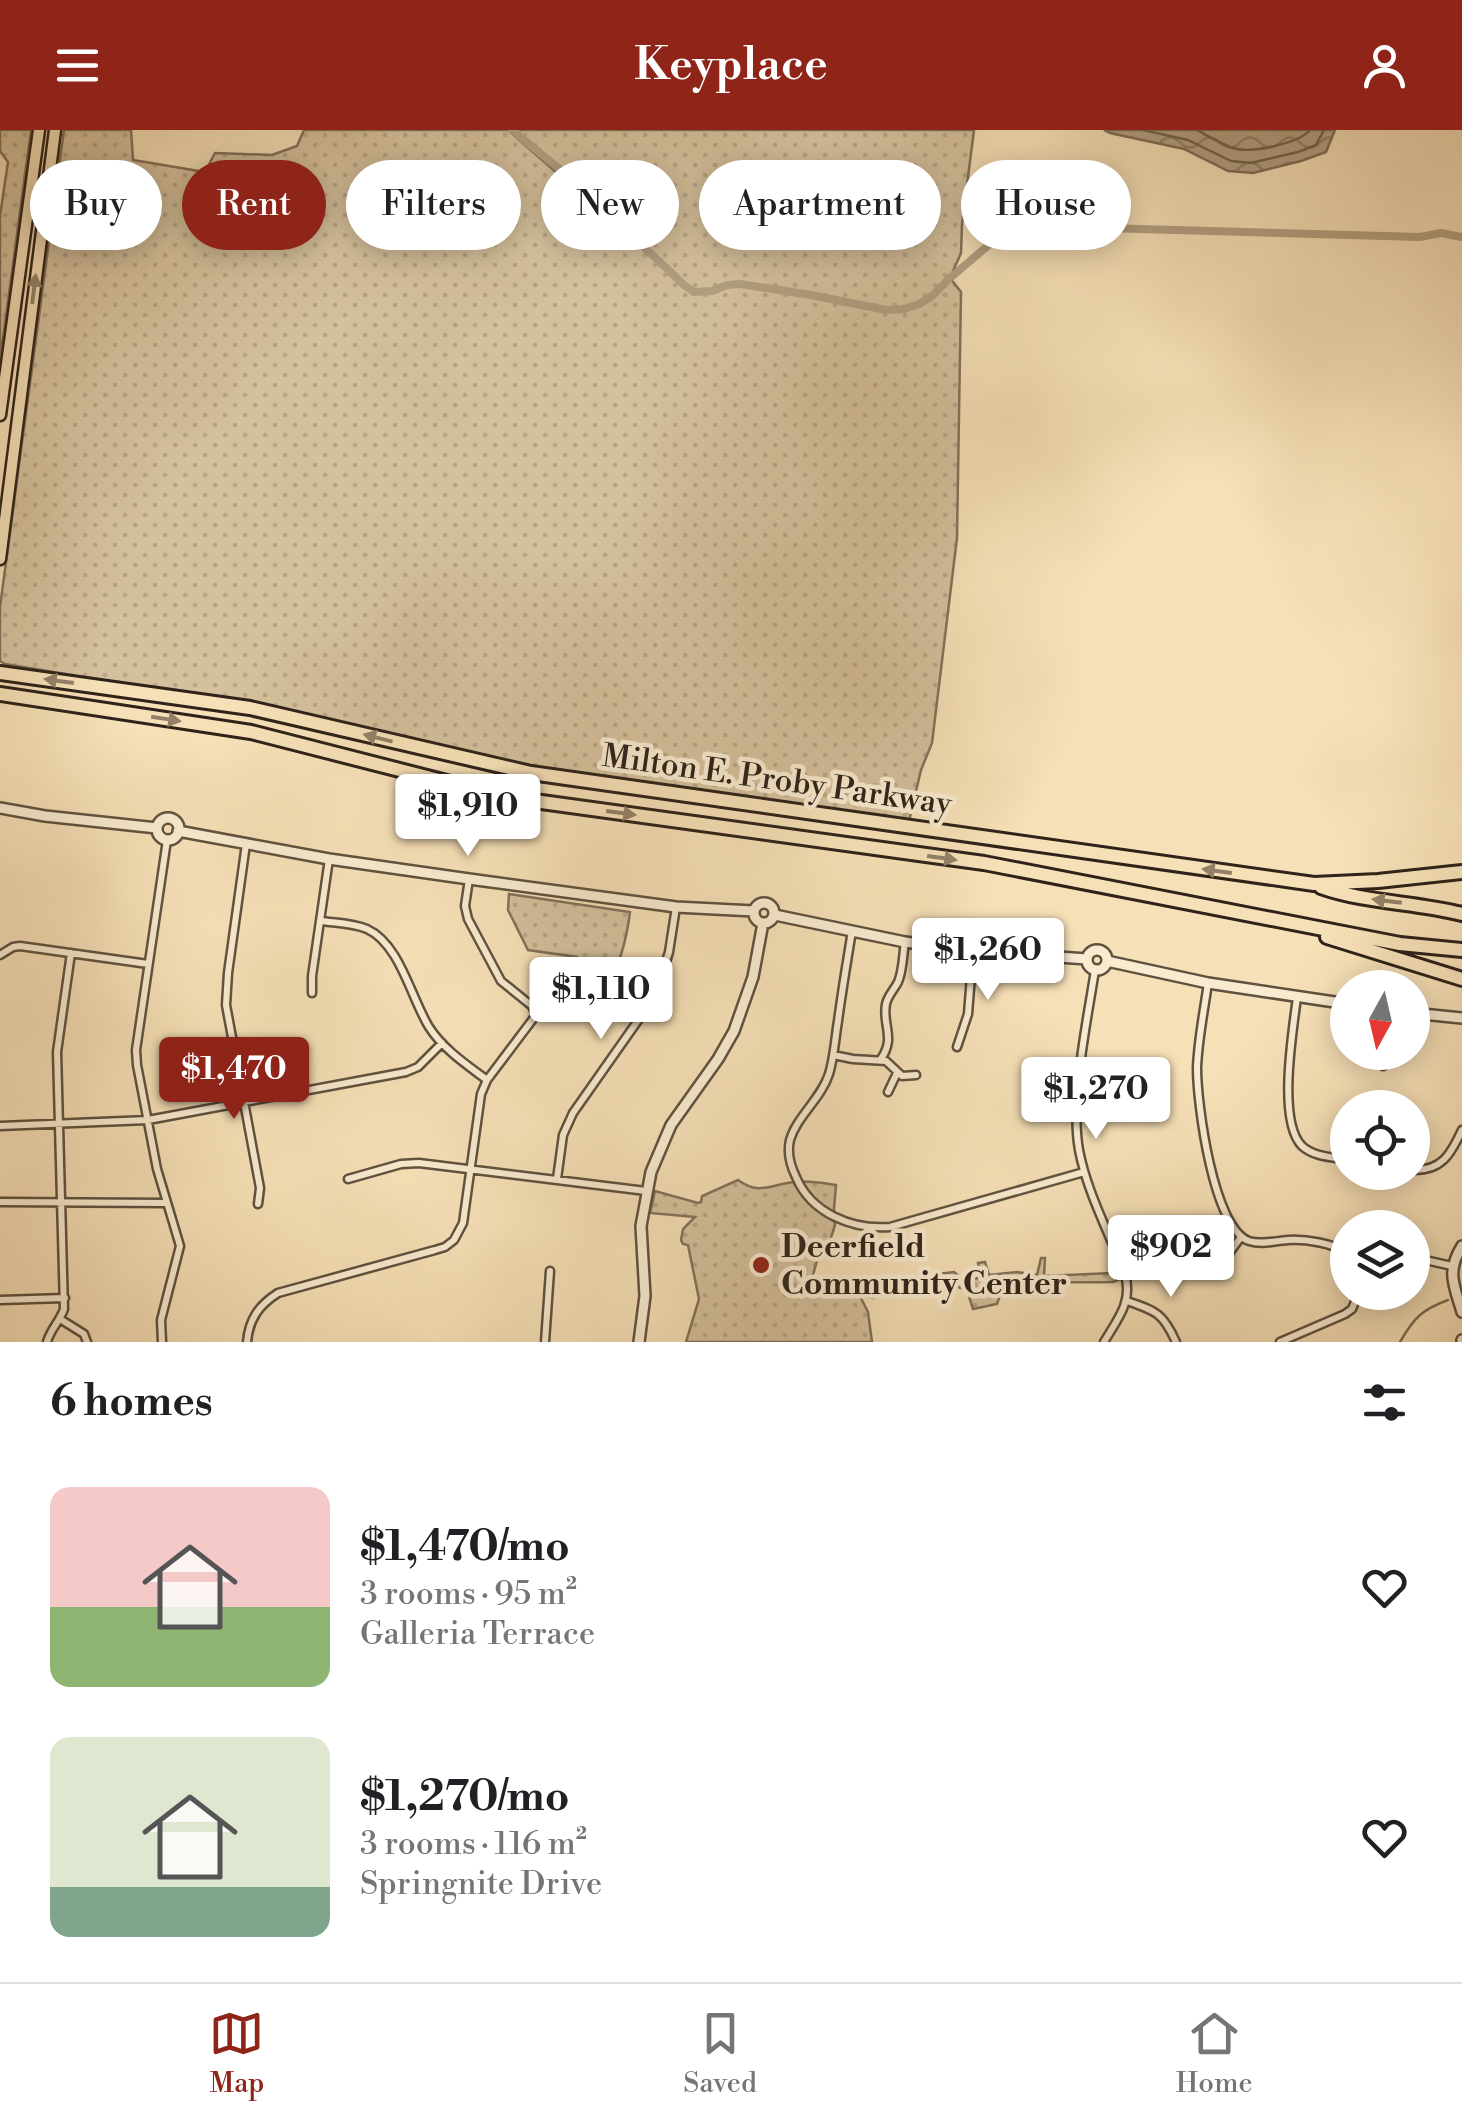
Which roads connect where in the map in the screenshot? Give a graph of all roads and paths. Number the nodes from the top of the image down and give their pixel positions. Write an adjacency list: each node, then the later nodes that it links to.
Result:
1 (39, 130): 3 (main road)
2 (56, 130): 4 (main road, one-way to 2)
3 (0, 415)
4 (0, 560)
5 (0, 673): 17 (highway, Milton E. Proby Parkway, one-way to 5)
6 (0, 694): 22 (highway, Milton E. Proby Parkway, one-way to 22)
7 (0, 808): 8 (street)
8 (157, 828): 9 (street); 10 (street)
9 (178, 831): 10 (street); 11 (street)
10 (167, 840): 33 (street)
11 (246, 844): 12 (street); 52 (street)
12 (330, 859): 16 (street); 23 (street)
13 (1462, 864): 15 (highway)
14 (1462, 872): 15 (highway)
15 (1416, 877): 17 (highway)
16 (469, 879): 18 (street); 41 (street)
17 (1314, 884): 20 (highway, one-way to 17)
18 (676, 906): 19 (street); 62 (street)
19 (754, 911): 21 (street); 24 (street)
20 (1462, 914)
21 (774, 915): 24 (street); 25 (street)
22 (1268, 918): 27 (highway); 35 (highway)
23 (321, 921): 37 (street); 44 (street)
24 (763, 924): 63 (street)
25 (852, 930): 26 (street); 46 (street)
26 (905, 942): 28 (street); 47 (street)
27 (1462, 950)
28 (972, 951): 31 (street); 45 (street)
29 (71, 953): 30 (street); 33 (street); 54 (street)
30 (0, 954)
31 (1086, 959): 32 (street); 34 (street)
32 (1108, 961): 34 (street); 36 (street)
33 (148, 964): 53 (street)
34 (1095, 970): 60 (street)
35 (1462, 979)
36 (1208, 983): 38 (street); 68 (street)
37 (312, 993)
38 (1297, 996): 40 (street); 57 (street)
39 (540, 997): 41 (street)
40 (1330, 1001)
41 (532, 1006): 50 (street)
42 (1430, 1015): 43 (street)
43 (1462, 1018)
44 (442, 1043): 50 (street); 52 (street)
45 (957, 1047)
46 (832, 1056): 47 (street); 60 (street)
47 (881, 1060): 48 (street)
48 (896, 1072): 49 (street); 51 (street)
49 (916, 1075)
50 (487, 1080): 58 (street)
51 (888, 1092)
52 (245, 1102): 53 (street); 67 (street)
53 (148, 1120): 54 (street); 66 (street)
54 (60, 1125): 55 (street); 65 (street)
55 (0, 1126)
56 (1462, 1130): 59 (street)
57 (1330, 1156)
58 (470, 1168): 61 (street); 62 (street); 71 (street)
59 (1430, 1168)
60 (1084, 1172): 79 (street)
61 (348, 1179)
62 (557, 1179): 63 (street)
63 (646, 1191): 88 (street)
64 (0, 1202): 65 (street)
65 (62, 1203): 66 (street); 77 (street)
66 (167, 1203): 85 (street)
67 (258, 1204)
68 (1241, 1237): 69 (street); 72 (street)
69 (1330, 1245)
70 (1462, 1246): 75 (street)
71 (444, 1247): 73 (street); 86 (street)
72 (1230, 1252)
73 (450, 1258)
74 (1430, 1261): 75 (street)
75 (1452, 1266): 81 (street)
76 (550, 1272): 87 (street)
77 (64, 1298): 78 (street); 82 (street)
78 (0, 1300)
79 (1127, 1301): 89 (street); 90 (street)
80 (1350, 1310): 91 (street)
81 (1462, 1312)
82 (60, 1320): 83 (street); 84 (street)
83 (47, 1342)
84 (87, 1342)
85 (162, 1342)
86 (247, 1342)
87 (545, 1342)
88 (638, 1342)
89 (1104, 1342)
90 (1176, 1342)
91 (1280, 1342)

